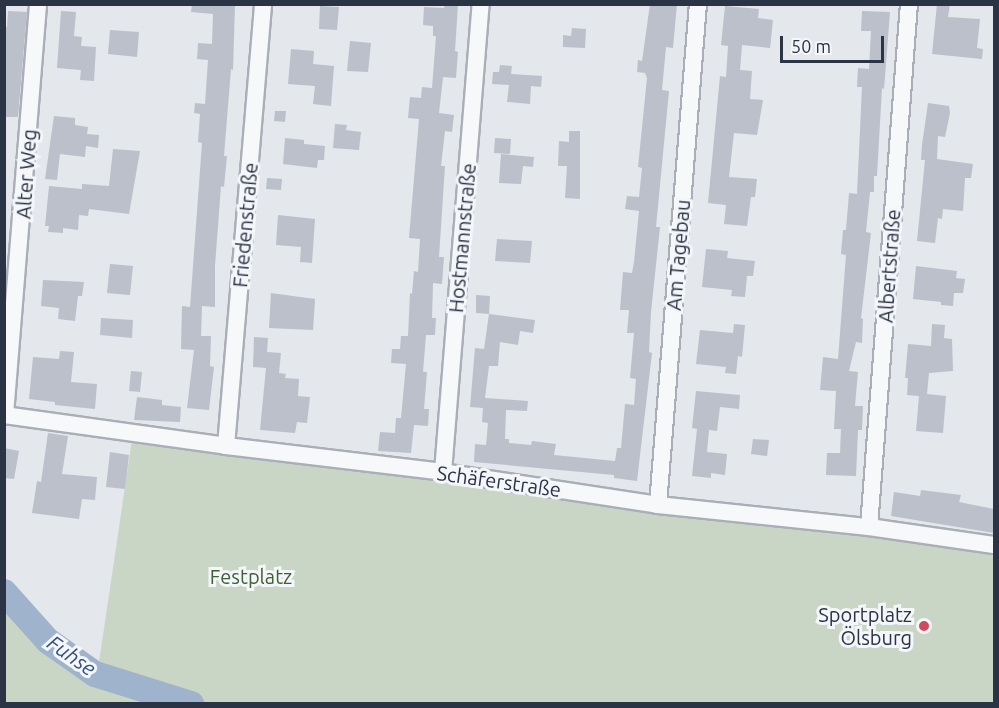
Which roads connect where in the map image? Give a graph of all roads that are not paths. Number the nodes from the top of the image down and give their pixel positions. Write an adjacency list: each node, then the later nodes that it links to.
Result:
1 (38, 4): 6 (street, Alter Weg)
2 (263, 4): 7 (street, Friedenstraße)
3 (480, 4): 8 (street, Hostmannstraße)
4 (698, 4): 9 (street, Am Tagebau)
5 (909, 4): 10 (street, Albertstraße)
6 (5, 415): 7 (street, Schäferstraße)
7 (226, 446): 8 (street, Schäferstraße)
8 (443, 472): 9 (street, Schäferstraße)
9 (658, 505): 10 (street, Schäferstraße)
10 (869, 527): 11 (street, Schäferstraße)
11 (994, 545)

